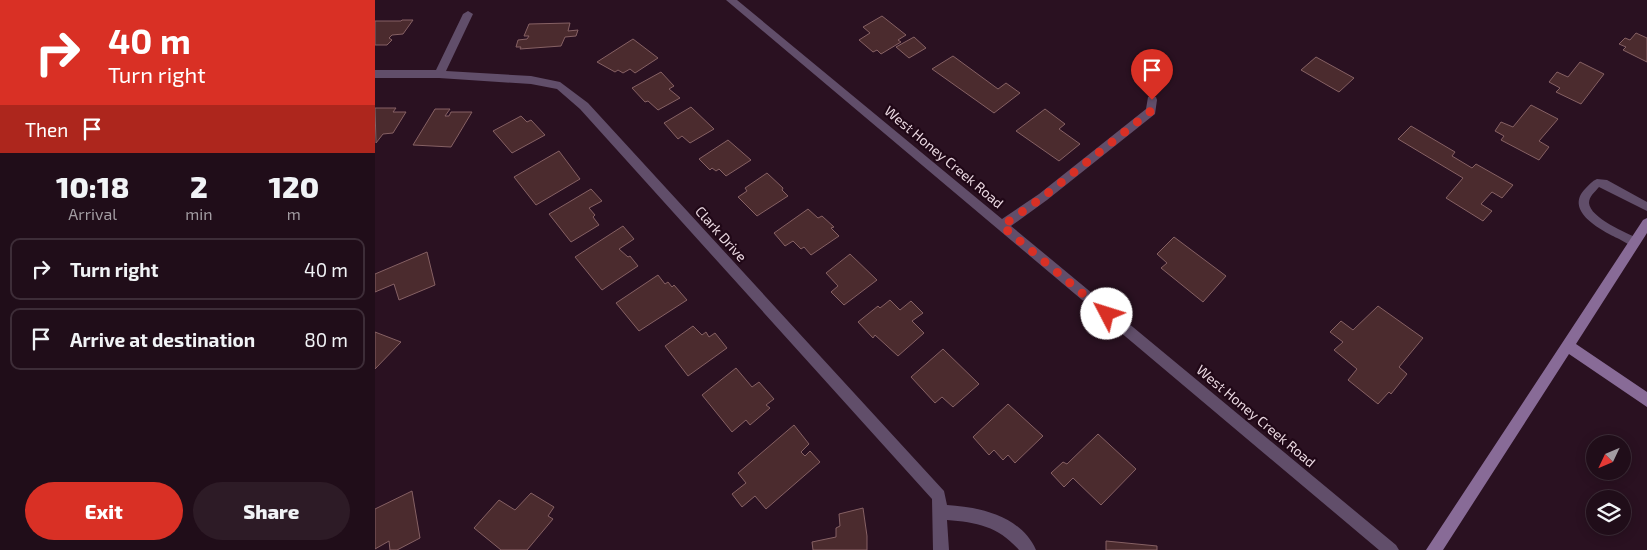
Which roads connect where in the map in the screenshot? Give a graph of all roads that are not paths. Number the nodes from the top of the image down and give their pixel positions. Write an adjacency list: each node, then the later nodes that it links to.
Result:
1 (731, 0): 8 (street, West Honey Creek Road)
2 (468, 14): 4 (street)
3 (375, 74): 4 (street, Clark Drive)
4 (439, 74): 12 (street, Clark Drive)
5 (1152, 100): 8 (street)
6 (1647, 207): 9 (lane)
7 (1647, 223): 9 (street)
8 (1002, 226): 15 (street, West Honey Creek Road)
9 (1635, 242): 10 (street)
10 (1568, 346): 11 (street); 16 (street)
11 (1647, 400)
12 (940, 512): 13 (street); 14 (street)
13 (941, 550)
14 (1028, 550)
15 (1391, 550)
16 (1434, 550)

